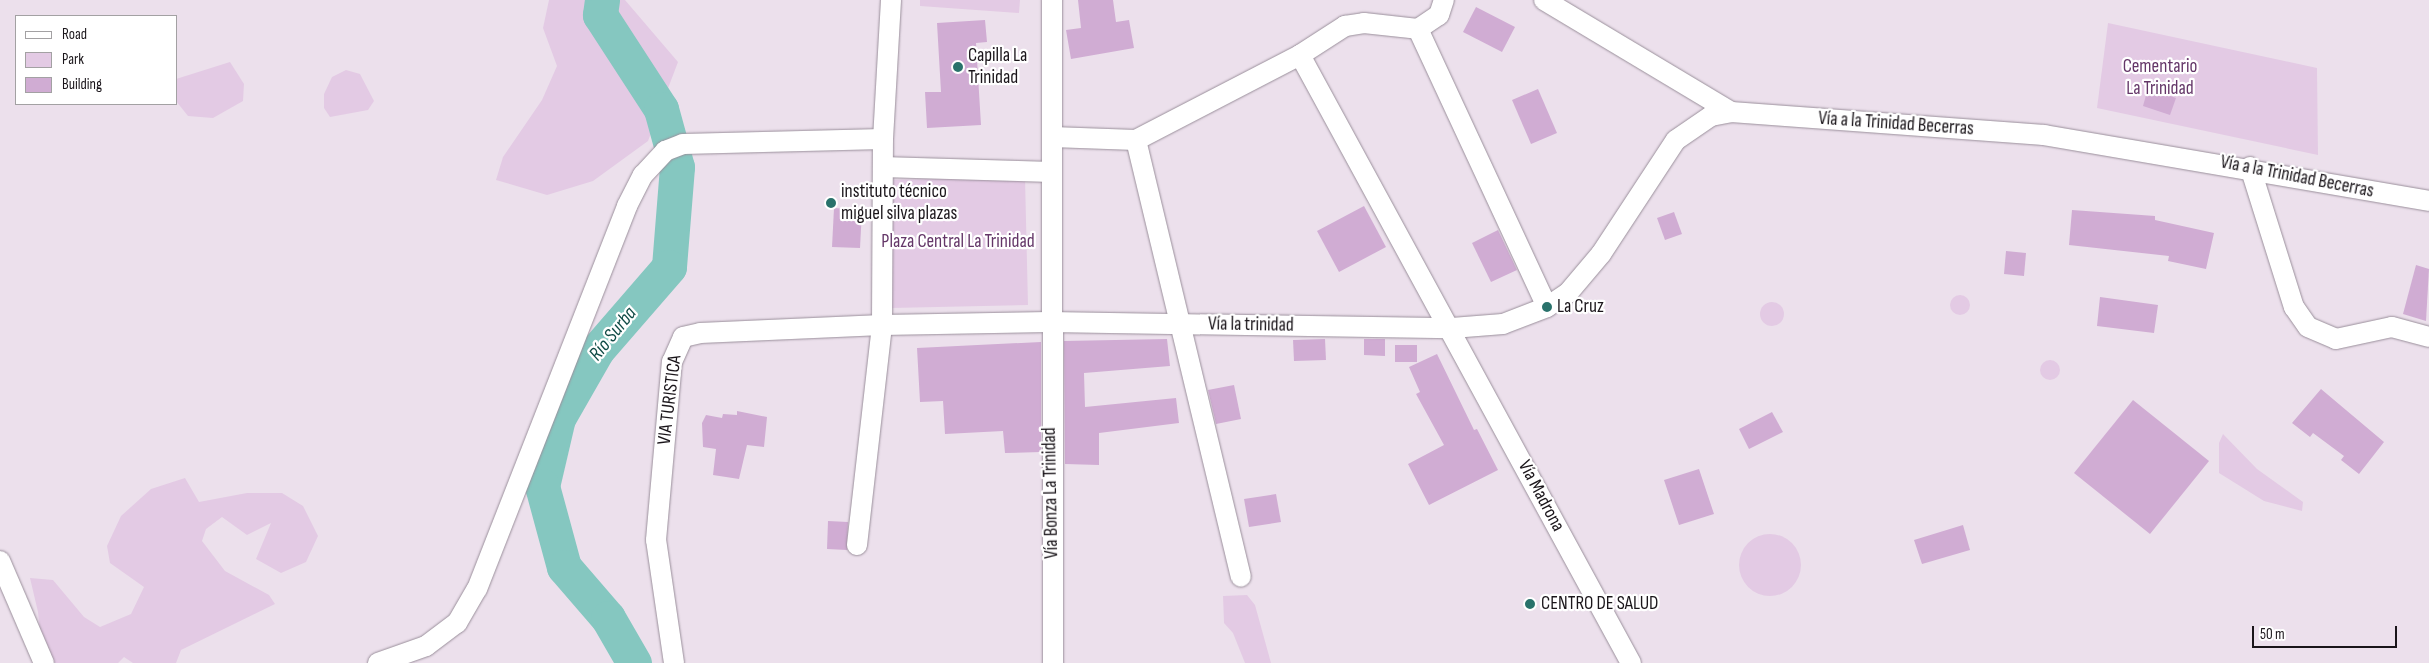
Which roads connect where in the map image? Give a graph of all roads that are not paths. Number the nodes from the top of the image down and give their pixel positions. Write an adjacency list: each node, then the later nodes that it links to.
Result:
1 (891, 0): 9 (street)
2 (1052, 0): 8 (street, Vía Bonza La Trinidad)
3 (1444, 0): 5 (street)
4 (1544, 0): 7 (street)
5 (1418, 30): 6 (street); 15 (street)
6 (1300, 55): 10 (street); 19 (street, Vía Madrona)
7 (1731, 112): 12 (street, Vía a la Trinidad Becerras); 15 (street, Vía a la Trinidad Becerras)
8 (1052, 138): 10 (street); 13 (street, Vía Bonza La Trinidad)
9 (883, 139): 11 (street); 25 (street)
10 (1136, 140): 17 (street)
11 (883, 167): 13 (street); 18 (street)
12 (2250, 167): 14 (street, Vía a la Trinidad Becerras); 20 (street)
13 (1051, 172): 16 (street, Vía Bonza La Trinidad)
14 (2429, 201)
15 (1547, 307): 19 (street, Vía a la Trinidad Becerras)
16 (1050, 322): 17 (street, Vía la trinidad); 18 (street, Vía la trinidad); 27 (street, Vía Bonza La Trinidad)
17 (1181, 324): 19 (street, Vía la trinidad); 23 (street)
18 (882, 325): 21 (street); 26 (street, VIA TURISTICA)
19 (1452, 328): 28 (street, Vía Madrona)
20 (2429, 337)
21 (857, 545)
22 (0, 561): 24 (street)
23 (1242, 577)
24 (44, 663)
25 (378, 663)
26 (674, 663)
27 (1053, 663)
28 (1631, 663)

